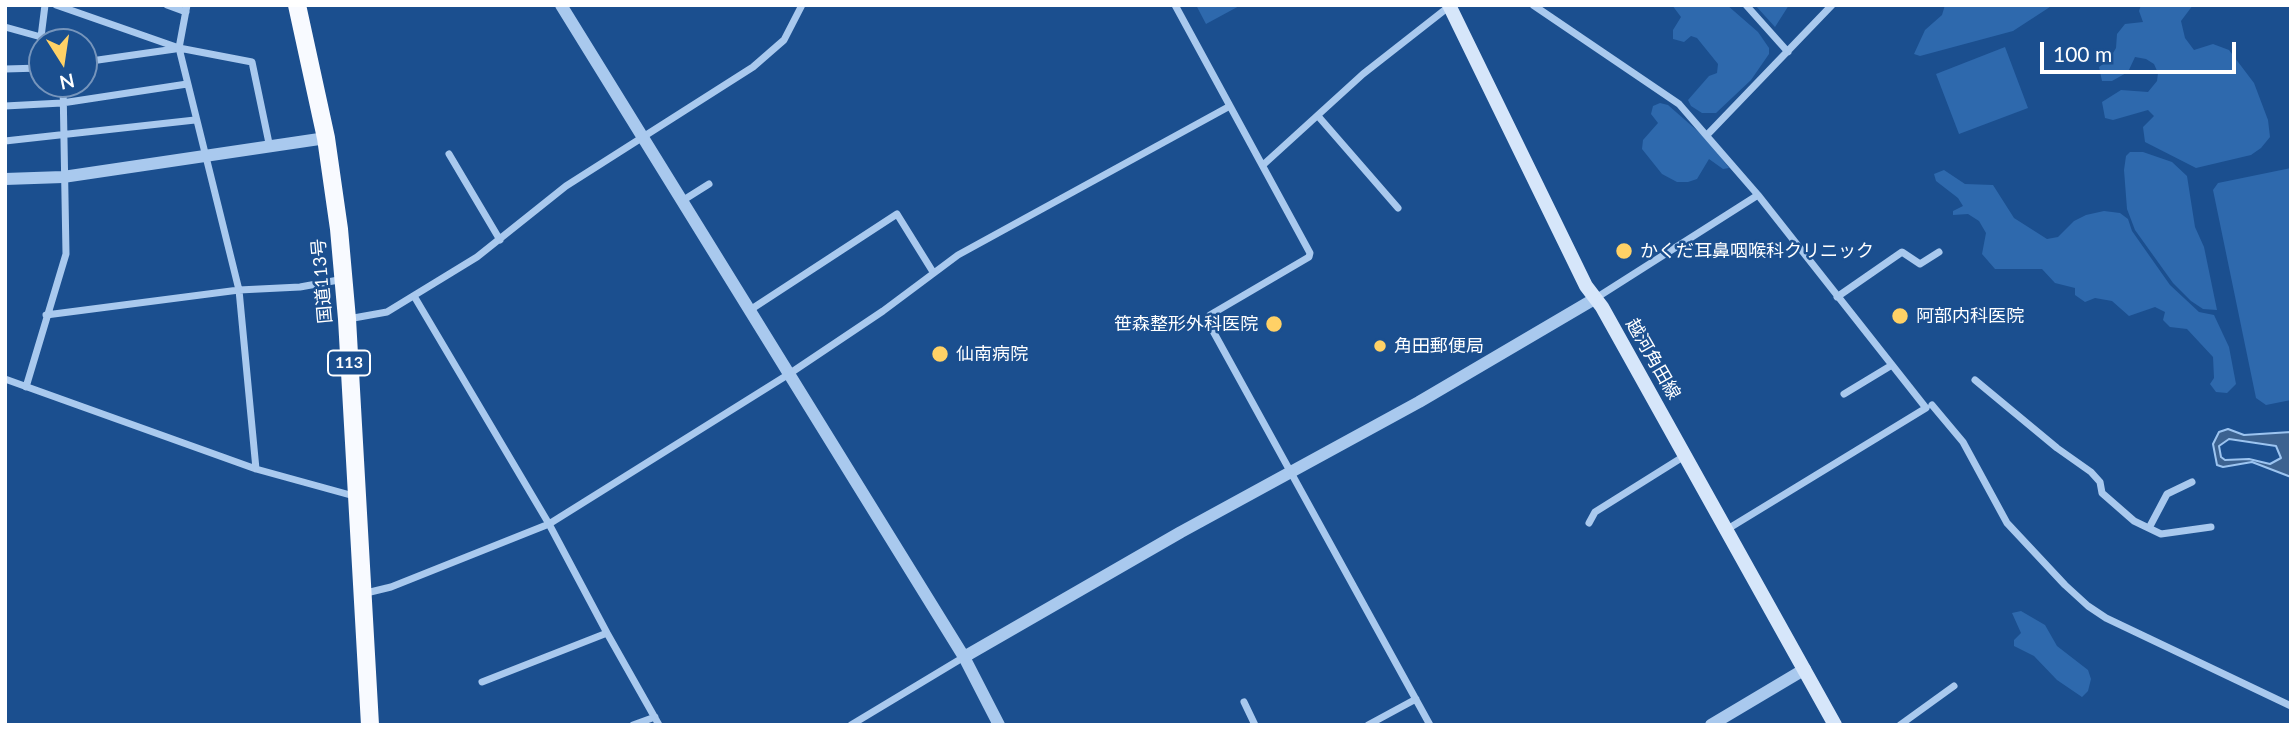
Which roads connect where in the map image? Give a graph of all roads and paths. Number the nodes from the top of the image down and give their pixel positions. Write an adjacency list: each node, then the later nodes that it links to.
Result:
1 (45, 5): 14 (street)
2 (56, 5): 16 (street)
3 (167, 5): 12 (street)
4 (297, 5): 30 (highway, 国道113号 / 113)
5 (561, 5): 31 (street)
6 (802, 5): 31 (street)
7 (1175, 5): 25 (street)
8 (1533, 5): 28 (street)
9 (1746, 5): 17 (street)
10 (1832, 5): 17 (street)
11 (1450, 6): 26 (street); 50 (main road, 越河角田線)
12 (186, 8): 16 (street)
13 (5, 27): 15 (street)
14 (42, 28)
15 (28, 33)
16 (179, 48): 18 (street); 21 (street); 33 (street)
17 (1788, 52): 28 (street)
18 (98, 60)
19 (28, 68): 20 (street)
20 (5, 69)
21 (187, 84): 23 (street); 27 (street)
22 (62, 98): 23 (street)
23 (62, 103): 24 (street); 29 (street)
24 (5, 106)
25 (1230, 106): 36 (street); 45 (street)
26 (1318, 116): 36 (street); 42 (street)
27 (195, 120): 29 (street); 35 (street)
28 (1707, 135): 40 (street)
29 (63, 136): 32 (street); 37 (street)
30 (326, 138): 33 (street); 46 (highway, 国道113号 / 113)
31 (643, 138): 41 (street); 43 (street)
32 (5, 141)
33 (270, 148): 35 (street)
34 (449, 154): 43 (street)
35 (205, 155): 37 (street); 47 (street)
36 (1263, 165): 63 (street)
37 (63, 177): 38 (street); 52 (street)
38 (5, 179)
39 (709, 184): 41 (street)
40 (1758, 195): 49 (street); 50 (street)
41 (682, 201): 51 (street)
42 (1398, 208)
43 (500, 240): 48 (street)
44 (1939, 252): 49 (street)
45 (933, 272): 51 (street); 55 (street)
46 (344, 279): 47 (street); 53 (highway, 国道113号 / 113)
47 (239, 290): 52 (street); 62 (street)
48 (414, 296): 53 (street); 67 (street)
49 (1837, 297): 54 (street)
50 (1596, 298): 61 (main road, 越河角田線); 63 (street)
51 (750, 310): 55 (street)
52 (46, 315): 58 (street)
53 (347, 319): 65 (highway, 国道113号 / 113)
54 (1892, 365): 59 (street); 70 (street)
55 (789, 374): 67 (street); 73 (street)
56 (5, 379): 58 (street)
57 (1975, 380): 69 (street)
58 (26, 387): 62 (street)
59 (1844, 394)
60 (1932, 405): 79 (street)
61 (1686, 455): 66 (street); 70 (main road, 越河角田線)
62 (256, 469): 65 (street)
63 (1292, 471): 73 (street); 77 (street)
64 (2192, 482): 69 (street)
65 (355, 496): 71 (highway, 国道113号 / 113)
66 (1588, 523)
67 (549, 524): 71 (street); 72 (street)
68 (2211, 527): 69 (street)
69 (2149, 528)
70 (1726, 530): 74 (main road, 越河角田線)
71 (361, 594): 81 (highway, 国道113号 / 113)
72 (607, 633): 75 (street); 80 (street)
73 (964, 657): 83 (street); 84 (street)
74 (1805, 669): 88 (street); 89 (main road, 越河角田線)
75 (482, 682)
76 (1954, 686): 90 (street)
77 (1416, 699): 86 (street); 87 (street)
78 (1244, 702): 85 (street)
79 (2291, 706)
80 (657, 721): 82 (street)
81 (370, 725)
82 (633, 725)
83 (851, 725)
84 (999, 725)
85 (1255, 725)
86 (1368, 725)
87 (1430, 725)
88 (1712, 725)
89 (1835, 725)
90 (1900, 725)

